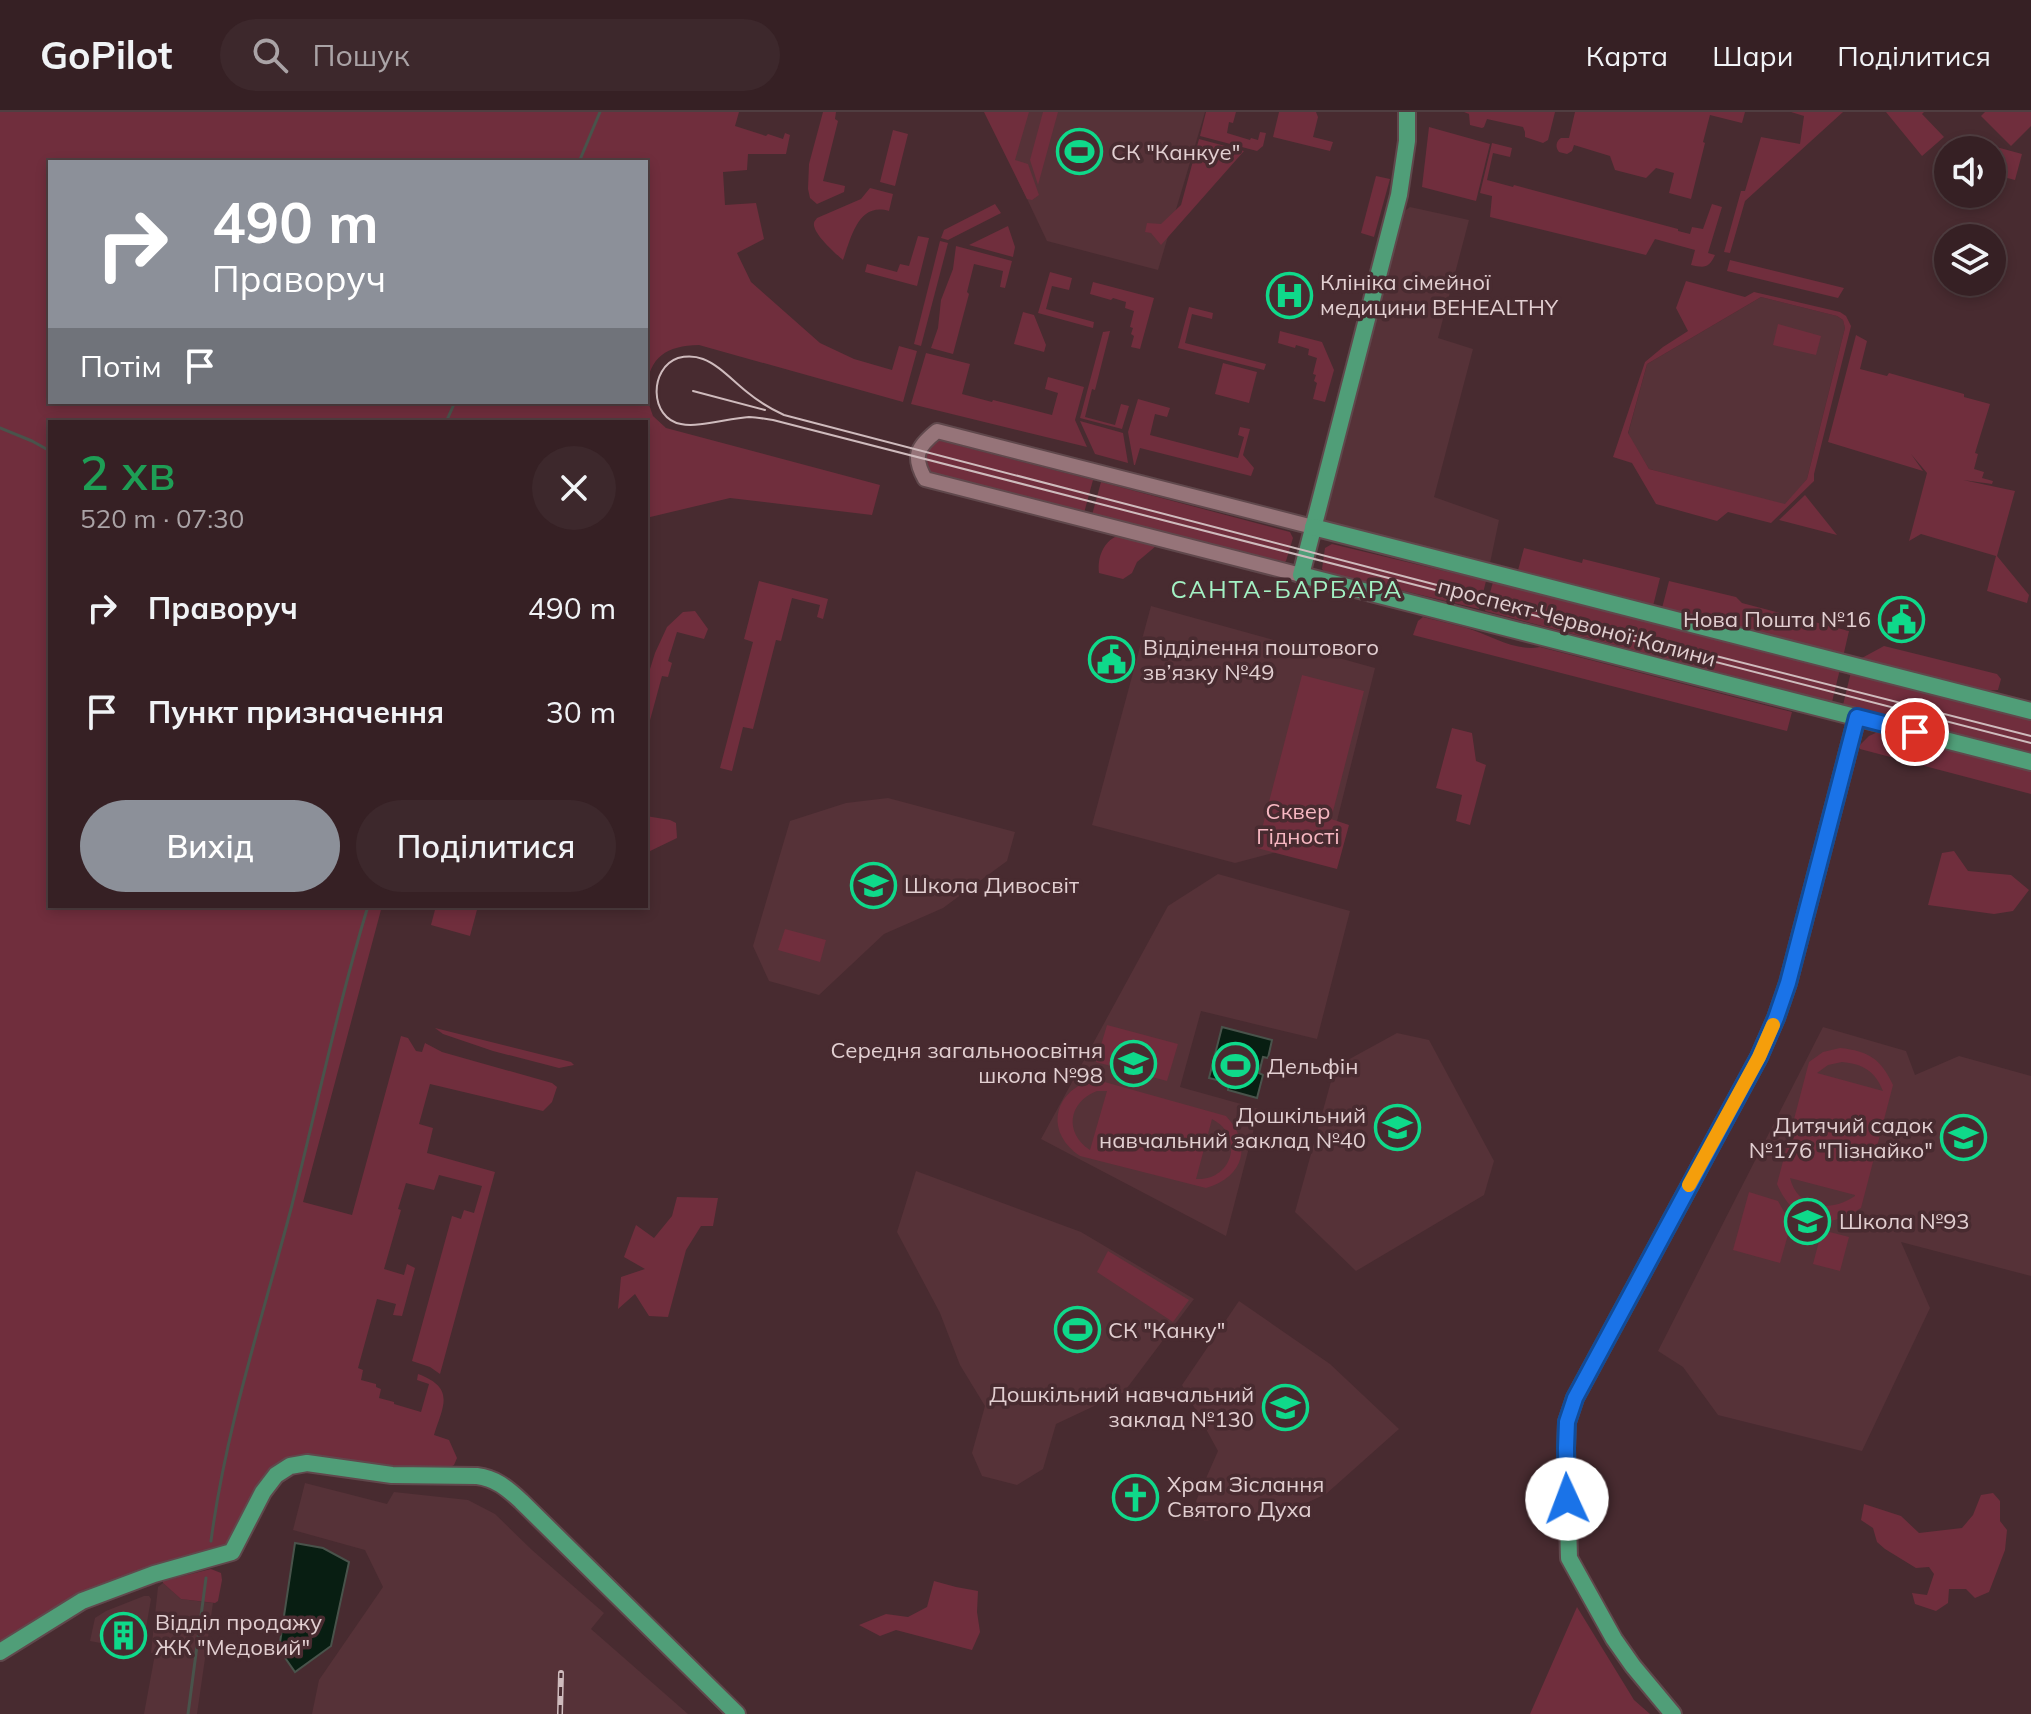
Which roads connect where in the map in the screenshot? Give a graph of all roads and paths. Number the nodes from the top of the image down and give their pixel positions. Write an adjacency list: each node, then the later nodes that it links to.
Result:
1 (1407, 112): 2 (main road)
2 (1313, 527): 3 (main road); 3 (street, проспект Червоної Калини); 4 (main road, проспект Червоної Калини)
3 (1301, 575): 5 (main road, проспект Червоної Калини)
4 (2031, 711)
5 (1857, 717): 6 (main road, проспект Червоної Калини); 9 (main road)
6 (2031, 762)
7 (0, 1652): 8 (main road)
8 (737, 1714)
9 (1673, 1714)

